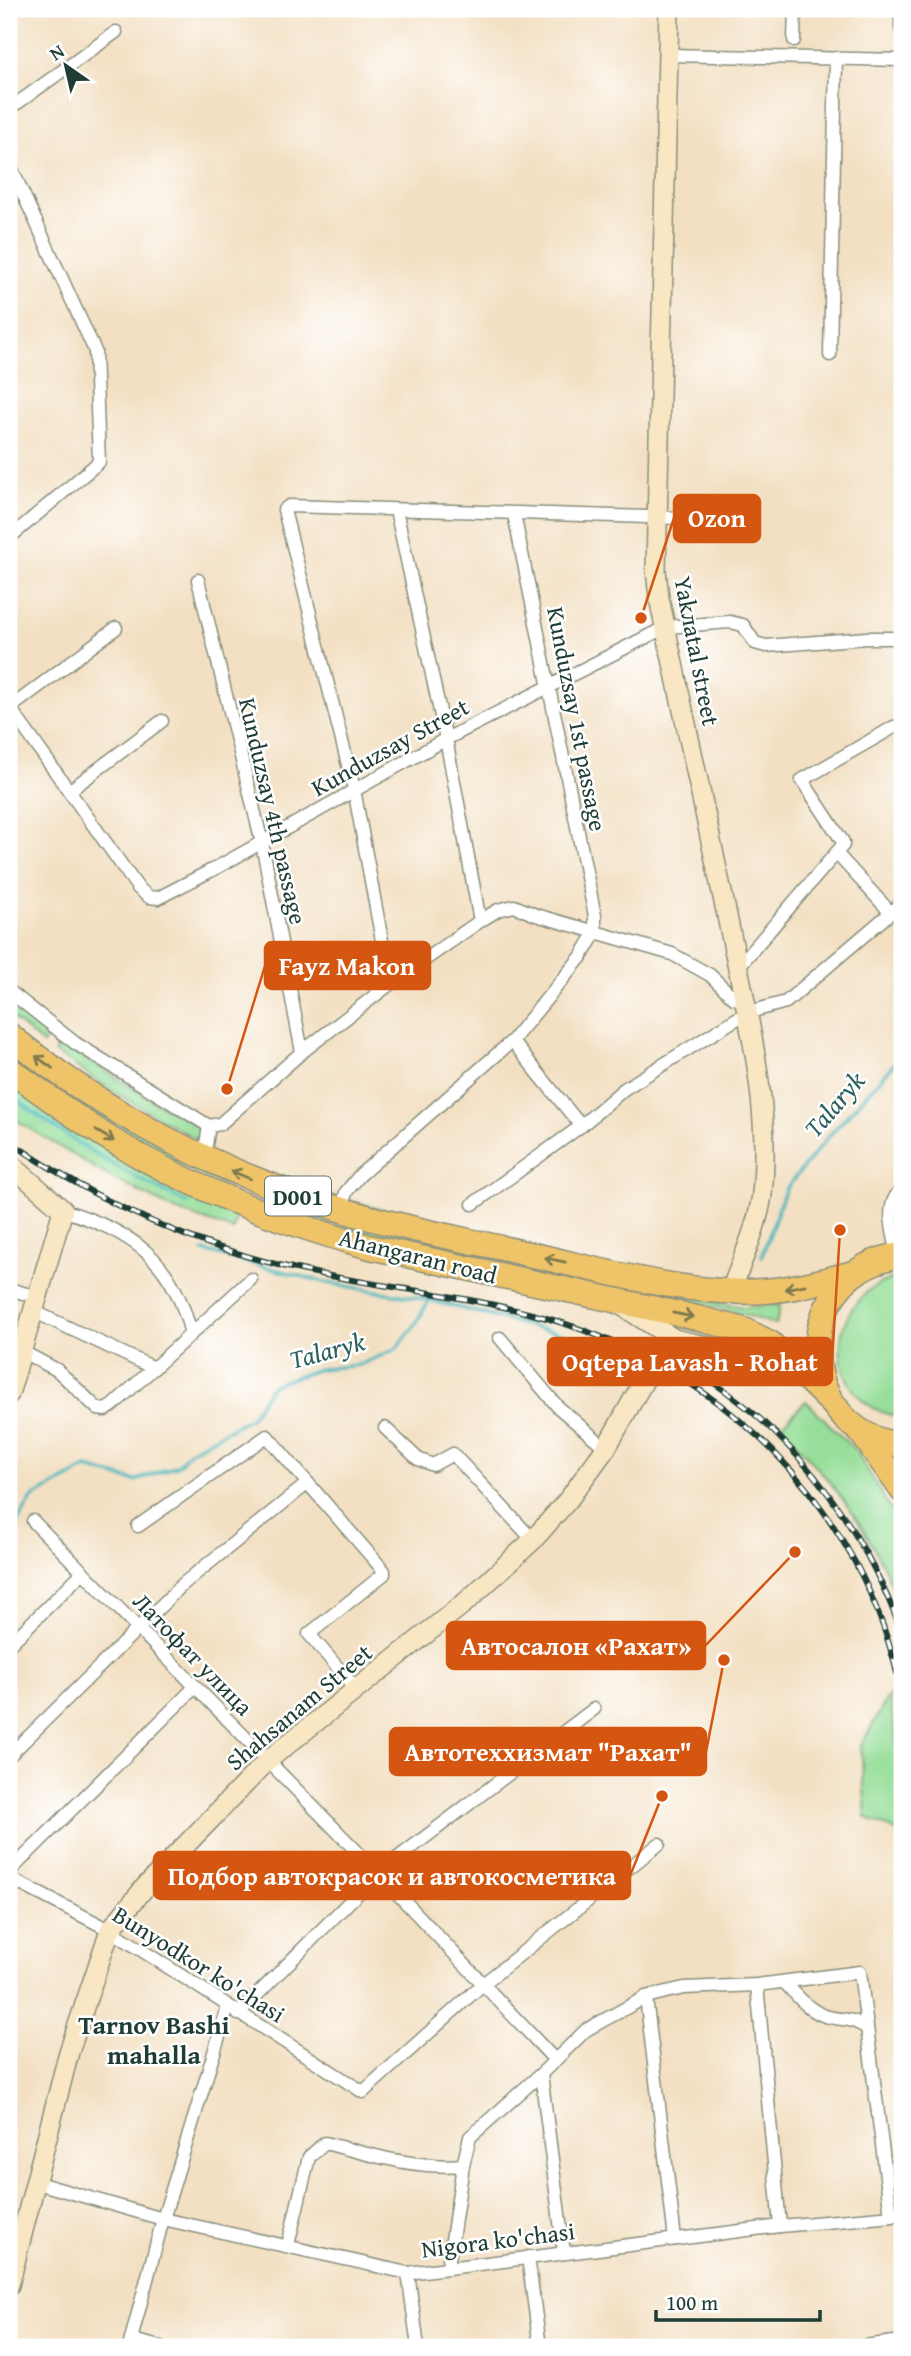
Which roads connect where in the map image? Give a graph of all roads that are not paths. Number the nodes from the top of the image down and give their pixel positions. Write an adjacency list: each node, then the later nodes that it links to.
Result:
1 (669, 9): 7 (street, Yakлatal street)
2 (795, 9): 6 (street)
3 (901, 9): 4 (street)
4 (901, 28)
5 (116, 32): 10 (street)
6 (794, 40)
7 (669, 55): 8 (street); 15 (street, Yakлatal street)
8 (836, 58): 9 (street); 12 (street)
9 (902, 60)
10 (9, 107)
11 (9, 163): 17 (street)
12 (830, 355)
13 (396, 510): 14 (street); 25 (street); 26 (street)
14 (514, 514): 15 (street); 22 (street, Kunduzsay 1st passage)
15 (657, 517): 16 (street); 19 (street, Yakлatal street)
16 (713, 519)
17 (9, 538)
18 (198, 580): 28 (street, Kunduzsay 4th passage)
19 (666, 627): 21 (street); 22 (street, Kunduzsay Street); 34 (street, Yakлatal street)
20 (116, 628): 27 (street)
21 (902, 638)
22 (550, 686): 25 (street, Kunduzsay Street); 33 (street, Kunduzsay 1st passage)
23 (162, 721): 27 (street)
24 (902, 724): 29 (street)
25 (446, 738): 26 (street, Kunduzsay Street); 32 (street)
26 (354, 789): 28 (street, Kunduzsay Street); 35 (street)
27 (69, 791): 28 (street, Kunduzsay Street)
28 (262, 843): 40 (street, Kunduzsay 4th passage)
29 (837, 853): 31 (street); 34 (street)
30 (902, 903): 31 (street)
31 (891, 913): 37 (street)
32 (480, 921): 33 (street); 35 (street)
33 (595, 933): 37 (street); 39 (street)
34 (738, 967): 37 (street, Yakлatal street)
35 (390, 984): 40 (street)
36 (9, 991): 42 (street)
37 (745, 1006): 43 (street); 54 (street, Yakлatal street)
38 (9, 1035): 44 (highway, Ahangaran road / D001, one-way to 38)
39 (512, 1041): 43 (street); 49 (street)
40 (302, 1052): 42 (street)
41 (9, 1069): 55 (highway, Ahangaran road / D001, one-way to 55)
42 (209, 1126): 44 (street)
43 (581, 1126): 47 (street)
44 (204, 1158): 49 (highway, Ahangaran road / D001, one-way to 44)
45 (9, 1163): 48 (street)
46 (902, 1189): 50 (street)
47 (473, 1205)
48 (63, 1210): 56 (street); 57 (street)
49 (341, 1210): 54 (highway, Ahangaran road / D001, one-way to 49)
50 (900, 1255): 51 (highway, D001)
51 (857, 1272): 54 (highway, Ahangaran road / D001, one-way to 54); 64 (highway, D001)
52 (251, 1279): 57 (street)
53 (9, 1289): 56 (street)
54 (731, 1290)
55 (616, 1301): 59 (street); 61 (highway, Ahangaran road / D001, one-way to 61)
56 (35, 1304): 60 (street); 62 (street)
57 (191, 1334): 62 (street)
58 (500, 1338): 68 (street)
59 (674, 1339): 61 (street); 68 (street, Shahsanam Street)
60 (21, 1351): 62 (street); 63 (street)
61 (793, 1365): 64 (highway, Ahangaran road / D001)
62 (154, 1368)
63 (9, 1394)
64 (836, 1407): 66 (highway, D001)
65 (385, 1428): 73 (street)
66 (858, 1429): 67 (highway, D001); 70 (highway, D001)
67 (902, 1445)
68 (606, 1448): 73 (street, Shahsanam Street)
69 (308, 1483): 72 (street); 75 (street); 78 (street)
70 (902, 1490)
71 (33, 1521): 74 (street, Латофат улица)
72 (138, 1526)
73 (533, 1540): 78 (street, Shahsanam Street)
74 (83, 1572): 75 (street, Латофат улица); 76 (street)
75 (138, 1627): 77 (street, Латофат улица); 80 (street)
76 (9, 1645)
77 (195, 1687): 81 (street, Латофат улица); 83 (street)
78 (356, 1689): 81 (street, Shahsanam Street)
79 (594, 1709): 84 (street)
80 (9, 1756)
81 (268, 1760): 84 (street, Латофат улица); 86 (street, Shahsanam Street)
82 (659, 1844): 88 (street)
83 (9, 1872)
84 (378, 1873): 88 (street, Латофат улица); 91 (street)
85 (9, 1878): 86 (street, Bunyodkor ko'chasi)
86 (110, 1930): 91 (street, Bunyodkor ko'chasi); 96 (street, Shahsanam Street)
87 (784, 1982): 89 (street); 92 (street); 92 (street)
88 (483, 1984): 91 (street, Bunyodkor ko'chasi); 93 (street, Латофат улица)
89 (757, 1985): 90 (street); 98 (street)
90 (646, 1997): 93 (street); 99 (street)
91 (233, 2011): 97 (street)
92 (867, 2028): 98 (street, Nigora ko'chasi)
93 (554, 2059): 94 (street)
94 (541, 2074): 95 (street); 101 (street)
95 (463, 2165): 100 (street); 103 (street)
96 (34, 2182): 97 (street, Nigora ko'chasi); 105 (street, Shahsanam Street)
97 (163, 2219): 100 (street, Nigora ko'chasi); 107 (street)
98 (780, 2226): 99 (street, Nigora ko'chasi)
99 (675, 2239): 101 (street, Nigora ko'chasi)
100 (288, 2245): 104 (street, Nigora ko'chasi)
101 (564, 2253): 102 (street, Nigora ko'chasi)
102 (528, 2257): 103 (street, Nigora ko'chasi); 110 (street)
103 (448, 2267): 104 (street, Nigora ko'chasi)
104 (408, 2273): 109 (street)
105 (9, 2285)
106 (902, 2342): 111 (street)
107 (131, 2344): 108 (street)
108 (160, 2347)
109 (418, 2347)
110 (540, 2347)
111 (857, 2347)

